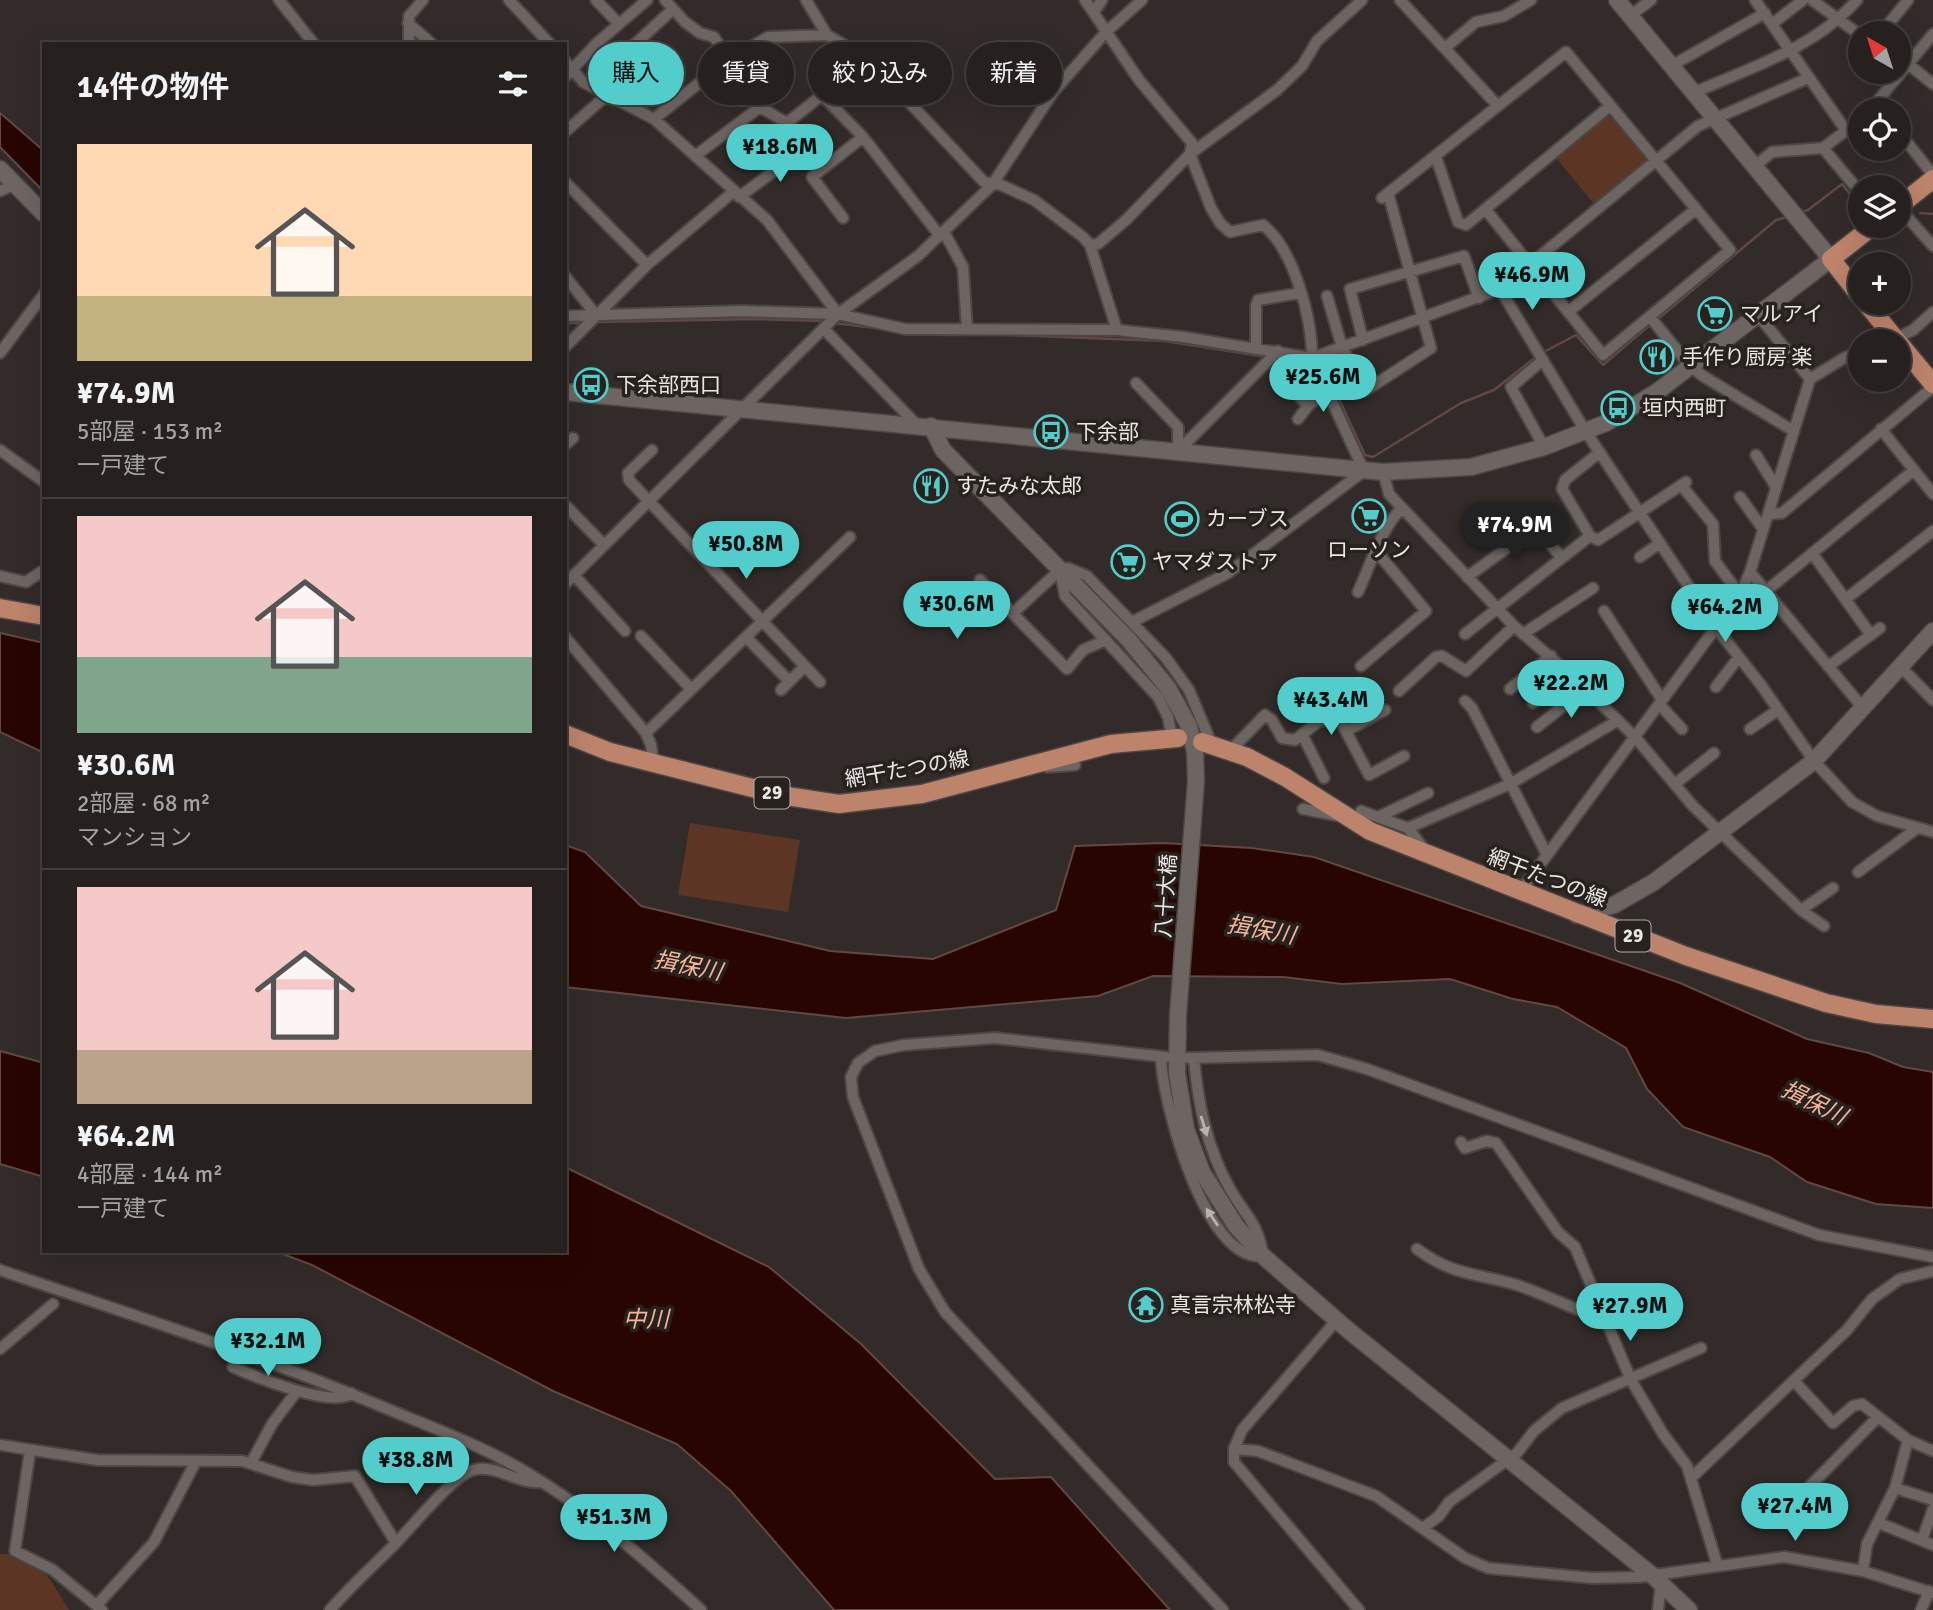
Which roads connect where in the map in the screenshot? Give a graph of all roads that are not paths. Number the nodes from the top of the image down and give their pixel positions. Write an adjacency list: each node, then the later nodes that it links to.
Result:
1 (279, 0): 35 (street)
2 (423, 0): 28 (street)
3 (509, 0): 38 (street)
4 (596, 0): 29 (street)
5 (647, 0): 29 (street)
6 (665, 0): 22 (street)
7 (806, 0): 34 (street)
8 (1086, 0): 23 (street)
9 (1102, 0): 23 (street)
10 (1142, 0): 32 (street)
11 (1362, 0): 73 (street)
12 (1531, 0): 21 (street)
13 (1617, 0): 25 (street)
14 (1651, 0): 25 (street)
15 (1755, 0): 24 (street)
16 (1803, 0): 30 (street)
17 (1812, 0): 27 (street)
18 (1857, 0): 27 (street)
19 (1908, 0): 26 (street)
20 (1407, 2): 44 (street)
21 (1517, 5): 44 (street)
22 (673, 9): 40 (street); 41 (street)
23 (1094, 12): 32 (street)
24 (1765, 13): 30 (street); 49 (street)
25 (1630, 16): 49 (street)
26 (1891, 21)
27 (1838, 22): 31 (street); 46 (street)
28 (408, 23): 36 (street); 37 (street)
29 (619, 24): 39 (street)
30 (1772, 24): 46 (street)
31 (1848, 28)
32 (1106, 32): 73 (street); 83 (street)
33 (1933, 34): 47 (street)
34 (827, 35): 42 (street); 43 (street)
35 (312, 42)
36 (409, 42)
37 (430, 42)
38 (548, 42)
39 (598, 42)
40 (637, 42)
41 (717, 42)
42 (759, 42)
43 (839, 42)
44 (1446, 47): 61 (street)
45 (588, 50): 50 (street)
46 (1790, 50): 51 (street); 55 (street)
47 (1911, 53)
48 (1911, 65): 54 (street)
49 (1671, 66): 55 (street)
50 (567, 68): 52 (street)
51 (1808, 78): 64 (street); 68 (street)
52 (588, 84)
53 (698, 84): 65 (street)
54 (1933, 84)
55 (1693, 93): 64 (street)
56 (596, 105): 67 (street)
57 (628, 105): 65 (street)
58 (810, 105): 66 (street)
59 (832, 105): 69 (street)
60 (909, 105): 83 (street)
61 (1498, 106): 62 (street); 75 (street)
62 (1610, 106): 76 (street); 88 (street)
63 (760, 107): 66 (street); 74 (street)
64 (1713, 118): 76 (street); 77 (street)
65 (654, 119): 74 (street)
66 (787, 123): 71 (street)
67 (567, 130)
68 (1847, 132): 72 (street)
69 (863, 138): 78 (street); 92 (street)
70 (1911, 147): 80 (street)
71 (805, 148): 78 (street); 85 (street)
72 (1823, 148): 77 (street); 81 (street)
73 (1190, 154): 94 (street); 103 (street)
74 (695, 156): 85 (street)
75 (1436, 157): 88 (street); 99 (street)
76 (1656, 161): 87 (street); 98 (street)
77 (1754, 167): 96 (street)
78 (824, 168): 90 (street)
79 (0, 169): 84 (street)
80 (1933, 177): 86 (main road)
81 (1848, 178)
82 (567, 184): 97 (street)
83 (992, 185): 92 (street); 94 (street)
84 (7, 188): 89 (street)
85 (736, 195): 97 (street); 109 (street)
86 (1911, 196)
87 (1696, 209): 107 (street); 115 (street)
88 (1486, 210): 98 (street)
89 (42, 213)
90 (843, 218)
91 (1911, 221): 95 (street)
92 (942, 234): 109 (street); 117 (street)
93 (1858, 238): 96 (main road)
94 (1090, 245): 119 (street)
95 (1933, 246)
96 (1831, 259): 101 (main road); 110 (street)
97 (647, 265): 113 (street)
98 (1529, 266): 102 (street); 107 (street)
99 (1408, 274): 106 (street); 114 (street); 121 (street)
100 (567, 279): 113 (street)
101 (1848, 281)
102 (1500, 289): 106 (street); 126 (street)
103 (1300, 293): 124 (street); 129 (street)
104 (1327, 296): 123 (street)
105 (42, 297): 125 (street)
106 (1479, 299): 114 (street)
107 (1568, 312): 115 (street)
108 (1933, 312): 120 (street)
109 (838, 314): 113 (street); 116 (street); 117 (street)
110 (1758, 315): 131 (street); 132 (street)
111 (1875, 315): 118 (main road)
112 (567, 316): 113 (street)
113 (594, 316): 122 (street)
114 (1422, 319): 121 (street); 123 (street)
115 (1654, 321): 131 (street)
116 (824, 329): 139 (street); 141 (street)
117 (967, 329): 119 (street)
118 (1887, 329)
119 (1117, 330): 124 (street)
120 (1911, 331)
121 (1363, 340): 123 (street)
122 (567, 345)
123 (1342, 347): 129 (street)
124 (1256, 348): 127 (street)
125 (0, 353)
126 (1540, 355): 144 (street); 145 (street)
127 (1275, 356): 129 (street); 148 (street)
128 (1848, 356): 132 (street)
129 (1312, 358): 136 (street)
130 (1911, 359): 135 (main road)
131 (1690, 366): 143 (street); 144 (street)
132 (1810, 379): 143 (street)
133 (1284, 380): 138 (street)
134 (1136, 383): 148 (street)
135 (1933, 385): 142 (street)
136 (1327, 390): 138 (street); 152 (street)
137 (567, 392): 139 (street)
138 (1308, 406): 140 (street)
139 (745, 409): 141 (street); 158 (street)
140 (1298, 419)
141 (924, 426): 148 (street); 173 (street, 八十大橋)
142 (1881, 429): 151 (street); 162 (street)
143 (1792, 430): 155 (street)
144 (1586, 432): 145 (street); 149 (street)
145 (1544, 447): 153 (street)
146 (0, 450): 154 (street)
147 (652, 450): 158 (street)
148 (1178, 451): 152 (street)
149 (1600, 452): 161 (street); 165 (street)
150 (1756, 455): 155 (street)
151 (1914, 470): 156 (street); 170 (street)
152 (1364, 471): 153 (street); 194 (street)
153 (1383, 472): 160 (street)
154 (42, 481)
155 (1776, 487): 162 (street)
156 (1933, 494)
157 (1740, 497): 163 (street)
158 (648, 502): 168 (street); 193 (street)
159 (567, 507): 168 (street)
160 (1401, 509): 169 (street); 178 (street)
161 (1639, 513): 165 (street); 167 (street); 186 (street)
162 (1768, 514): 163 (street)
163 (1763, 529): 175 (street)
164 (1933, 531): 187 (street)
165 (1590, 536): 171 (street)
166 (850, 537): 193 (street)
167 (1660, 543): 172 (street); 196 (street)
168 (604, 545): 176 (street)
169 (1377, 552): 184 (street); 208 (street)
170 (1812, 554): 185 (street); 187 (street)
171 (1561, 556): 178 (street); 188 (street)
172 (1640, 557)
173 (1060, 570): 191 (street); 194 (street); 204 (street); 265 (street, 八十大橋)
174 (42, 571): 177 (street)
175 (1750, 572): 185 (street); 186 (street)
176 (574, 575): 180 (street); 197 (street)
177 (0, 576)
178 (1467, 577): 188 (street)
179 (980, 580): 183 (street)
180 (567, 582)
181 (1593, 588): 200 (street)
182 (924, 590): 183 (street)
183 (992, 591): 191 (street)
184 (1358, 592)
185 (1766, 592): 209 (street)
186 (1740, 595): 196 (street)
187 (1847, 598): 209 (street)
188 (1496, 607): 195 (street); 199 (street)
189 (0, 608): 192 (main road)
190 (1604, 611): 220 (street)
191 (1013, 613): 204 (street)
192 (42, 616)
193 (764, 622): 202 (street); 207 (street)
194 (1132, 622): 235 (street)
195 (1514, 626): 200 (street); 217 (street)
196 (1717, 629): 206 (street); 220 (street)
197 (625, 631)
198 (1933, 631): 210 (street)
199 (1465, 634)
200 (1523, 634): 205 (street)
201 (641, 636): 215 (street)
202 (747, 638): 207 (street); 215 (street)
203 (567, 639): 230 (street)
204 (1106, 640): 234 (street)
205 (1551, 656): 211 (street); 216 (street)
206 (1739, 657): 213 (street); 224 (street)
207 (805, 666): 212 (street)
208 (1361, 666)
209 (1829, 666): 222 (street)
210 (1900, 666): 218 (street); 222 (street)
211 (1570, 674): 214 (street); 221 (street)
212 (820, 682)
213 (1716, 687)
214 (1586, 688): 225 (street); 226 (street)
215 (691, 689): 230 (street)
216 (1510, 689)
217 (1399, 691)
218 (1932, 697)
219 (1465, 701): 244 (street)
220 (1661, 702): 227 (street); 233 (street)
221 (1533, 703)
222 (1863, 708): 240 (street)
223 (1385, 710): 229 (street)
224 (1778, 710): 228 (street); 240 (street)
225 (1617, 721): 233 (street); 244 (street)
226 (1537, 727)
227 (1682, 729)
228 (1750, 729)
229 (1346, 731): 231 (street); 238 (street)
230 (646, 733): 239 (street)
231 (1302, 734): 236 (street); 243 (street)
232 (567, 735): 239 (main road, 網干たつの線 / 29)
233 (1635, 737): 245 (street); 254 (street)
234 (1175, 738): 242 (main road, 網干たつの線 / 29)
235 (1207, 744): 236 (main road, 網干たつの線 / 29)
236 (1230, 751): 248 (main road, 網干たつの線 / 29)
237 (1714, 753): 245 (street)
238 (1404, 756)
239 (653, 761): 242 (main road, 網干たつの線 / 29)
240 (1814, 761): 251 (street); 252 (street)
241 (1075, 765): 242 (street)
242 (1013, 769)
243 (1324, 778)
244 (1510, 784): 250 (street); 254 (street)
245 (1675, 784): 252 (street)
246 (1428, 793): 249 (street)
247 (1303, 809): 248 (street)
248 (1353, 814): 249 (street); 255 (main road, 網干たつの線 / 29)
249 (1378, 817): 250 (street)
250 (1408, 828): 255 (street)
251 (1916, 829): 253 (street); 256 (street)
252 (1720, 832): 259 (street); 260 (street)
253 (1933, 832)
254 (1548, 855): 258 (street)
255 (1428, 856): 258 (main road, 網干たつの線 / 29)
256 (1858, 872)
257 (1833, 888): 259 (street)
258 (1519, 893): 260 (main road, 網干たつの線 / 29)
259 (1801, 910): 261 (street)
260 (1577, 915): 262 (main road, 網干たつの線 / 29)
261 (1824, 926)
262 (1933, 1019)
263 (1461, 1142): 270 (street)
264 (1417, 1248): 270 (street)
265 (1263, 1256): 266 (street, one-way to 265); 271 (street, 八十大橋); 306 (street, one-way to 306)
266 (1933, 1257)
267 (0, 1270): 278 (street)
268 (1933, 1271): 276 (street)
269 (53, 1304): 273 (street)
270 (1602, 1319): 275 (street)
271 (1336, 1321): 282 (street); 285 (street, 八十大橋)
272 (1701, 1348): 275 (street)
273 (0, 1349)
274 (233, 1367): 277 (street)
275 (1630, 1380): 285 (street); 288 (street)
276 (1794, 1381): 279 (street); 288 (street)
277 (297, 1391): 278 (street); 287 (street)
278 (351, 1393): 289 (street)
279 (1878, 1417): 280 (street); 290 (street)
280 (1908, 1440): 284 (street); 291 (street)
281 (0, 1445): 283 (street)
282 (1234, 1449): 295 (street); 307 (street)
283 (30, 1451): 286 (street); 303 (street)
284 (1933, 1451)
285 (1508, 1460): 295 (street); 301 (street, 八十大橋)
286 (196, 1461): 287 (street); 303 (street)
287 (251, 1463): 297 (street)
288 (1691, 1478): 299 (street)
289 (541, 1482): 297 (street); 305 (street)
290 (1810, 1486)
291 (1895, 1488): 292 (street); 294 (street)
292 (1933, 1500)
293 (1933, 1509): 296 (street)
294 (1879, 1523): 296 (street); 300 (street)
295 (1423, 1528): 301 (street)
296 (1922, 1540): 298 (street)
297 (396, 1543): 304 (street)
298 (1933, 1545)
299 (1717, 1564): 300 (street); 301 (street)
300 (1863, 1570): 302 (street)
301 (1657, 1580): 308 (street); 309 (street, 八十大橋)
302 (1931, 1592): 310 (street)
303 (100, 1608)
304 (330, 1610)
305 (701, 1610)
306 (1223, 1610)
307 (1359, 1610)
308 (1658, 1610)
309 (1689, 1610)
310 (1921, 1610)

